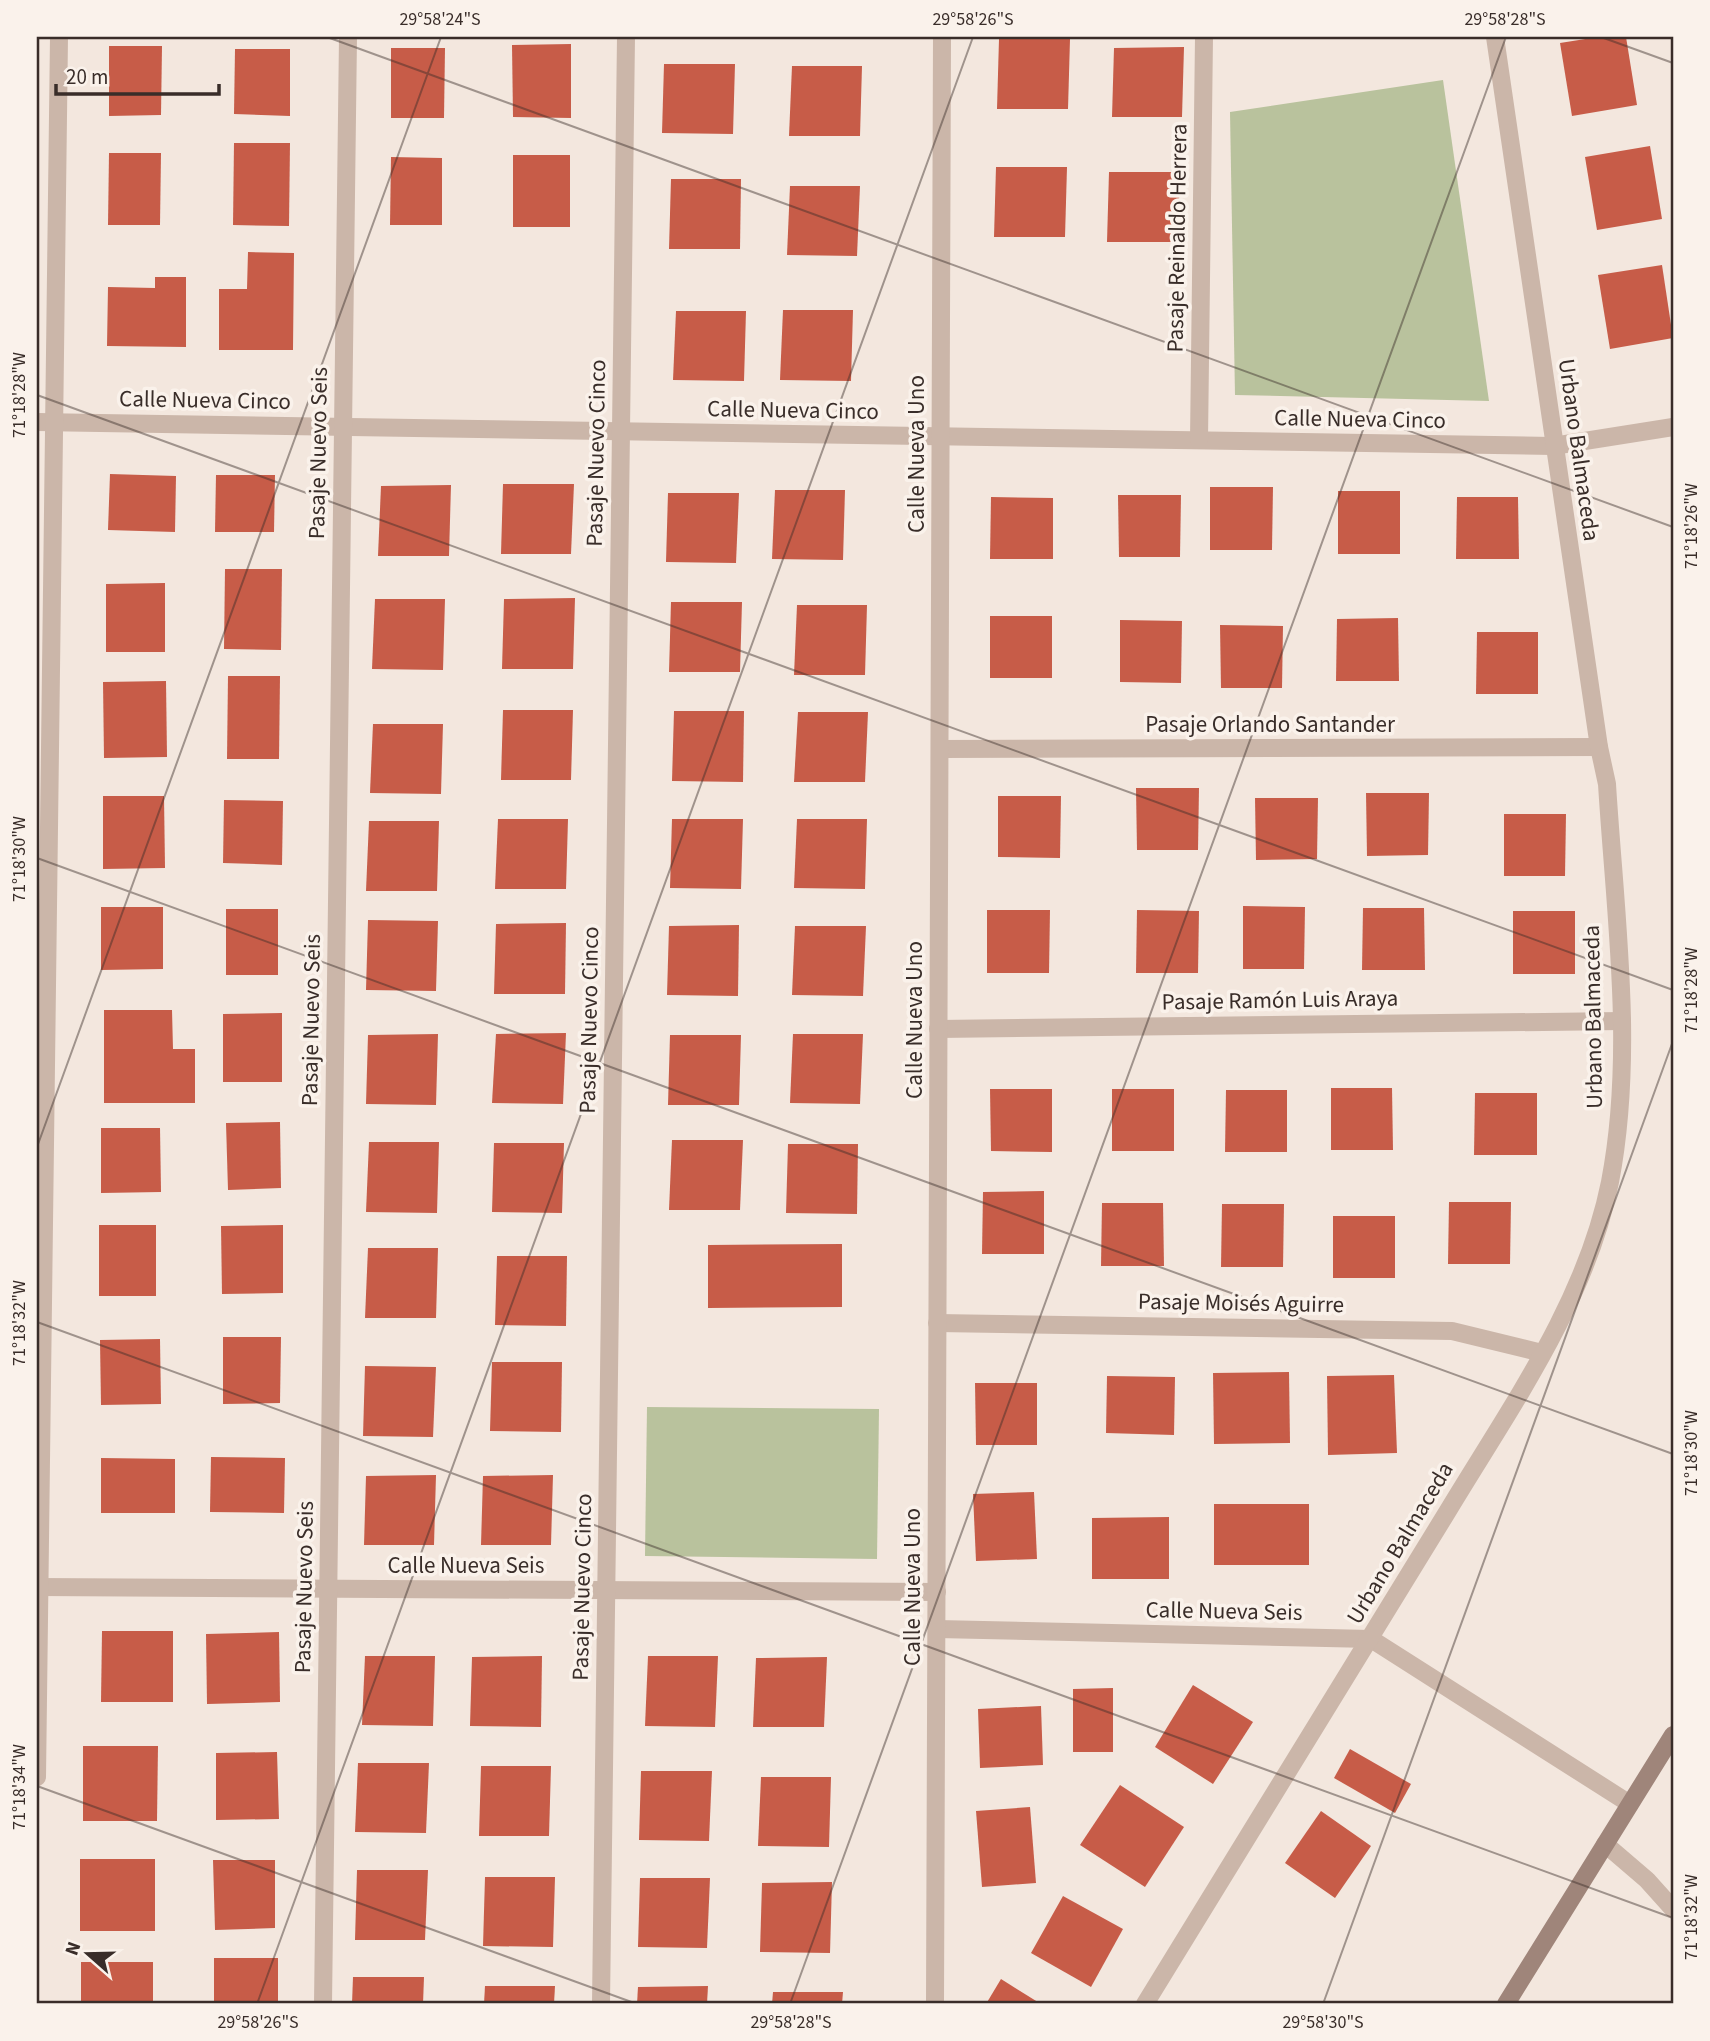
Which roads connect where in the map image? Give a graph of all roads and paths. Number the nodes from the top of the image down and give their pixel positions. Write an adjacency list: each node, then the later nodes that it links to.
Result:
1 (59, 37): 7 (street)
2 (348, 37): 8 (street, Pasaje Nuevo Seis)
3 (626, 37): 10 (street, Pasaje Nuevo Cinco)
4 (942, 37): 11 (street, Calle Nueva Uno)
5 (1205, 37): 12 (street, Pasaje Reinaldo Herrera)
6 (1495, 37): 13 (street, Urbano Balmaceda)
7 (45, 422): 8 (street, Calle Nueva Cinco); 20 (street)
8 (342, 427): 10 (street, Calle Nueva Cinco); 21 (street, Pasaje Nuevo Seis)
9 (1673, 427): 13 (street, Calle Nueva Cinco)
10 (621, 431): 11 (street, Calle Nueva Cinco); 22 (street, Pasaje Nuevo Cinco)
11 (940, 437): 12 (street, Calle Nueva Cinco); 15 (street, Calle Nueva Uno)
12 (1199, 440): 13 (street, Calle Nueva Cinco)
13 (1553, 446): 14 (street, Urbano Balmaceda)
14 (1599, 747): 15 (street, Pasaje Orlando Santander); 16 (street, Urbano Balmaceda)
15 (941, 749): 17 (street, Calle Nueva Uno)
16 (1622, 1021): 17 (street, Pasaje Ramón Luis Araya); 19 (street, Urbano Balmaceda)
17 (939, 1029): 18 (street, Calle Nueva Uno)
18 (937, 1323): 19 (street, Pasaje Moisés Aguirre); 23 (street, Calle Nueva Uno)
19 (1542, 1353): 25 (street, Urbano Balmaceda)
20 (38, 1587): 21 (street, Calle Nueva Seis); 27 (street)
21 (328, 1589): 22 (street, Calle Nueva Seis); 31 (street, Pasaje Nuevo Seis)
22 (606, 1591): 23 (street, Calle Nueva Seis); 32 (street, Pasaje Nuevo Cinco)
23 (937, 1592): 24 (street, Calle Nueva Uno)
24 (937, 1629): 25 (street, Calle Nueva Seis); 33 (street, Calle Nueva Uno)
25 (1371, 1639): 28 (street); 34 (street, Urbano Balmaceda)
26 (1673, 1735): 28 (street)
27 (37, 1777)
28 (1630, 1804): 29 (street)
29 (1605, 1844): 30 (street); 35 (street)
30 (1673, 1909)
31 (323, 2004)
32 (601, 2004)
33 (935, 2004)
34 (1145, 2004)
35 (1506, 2004)

